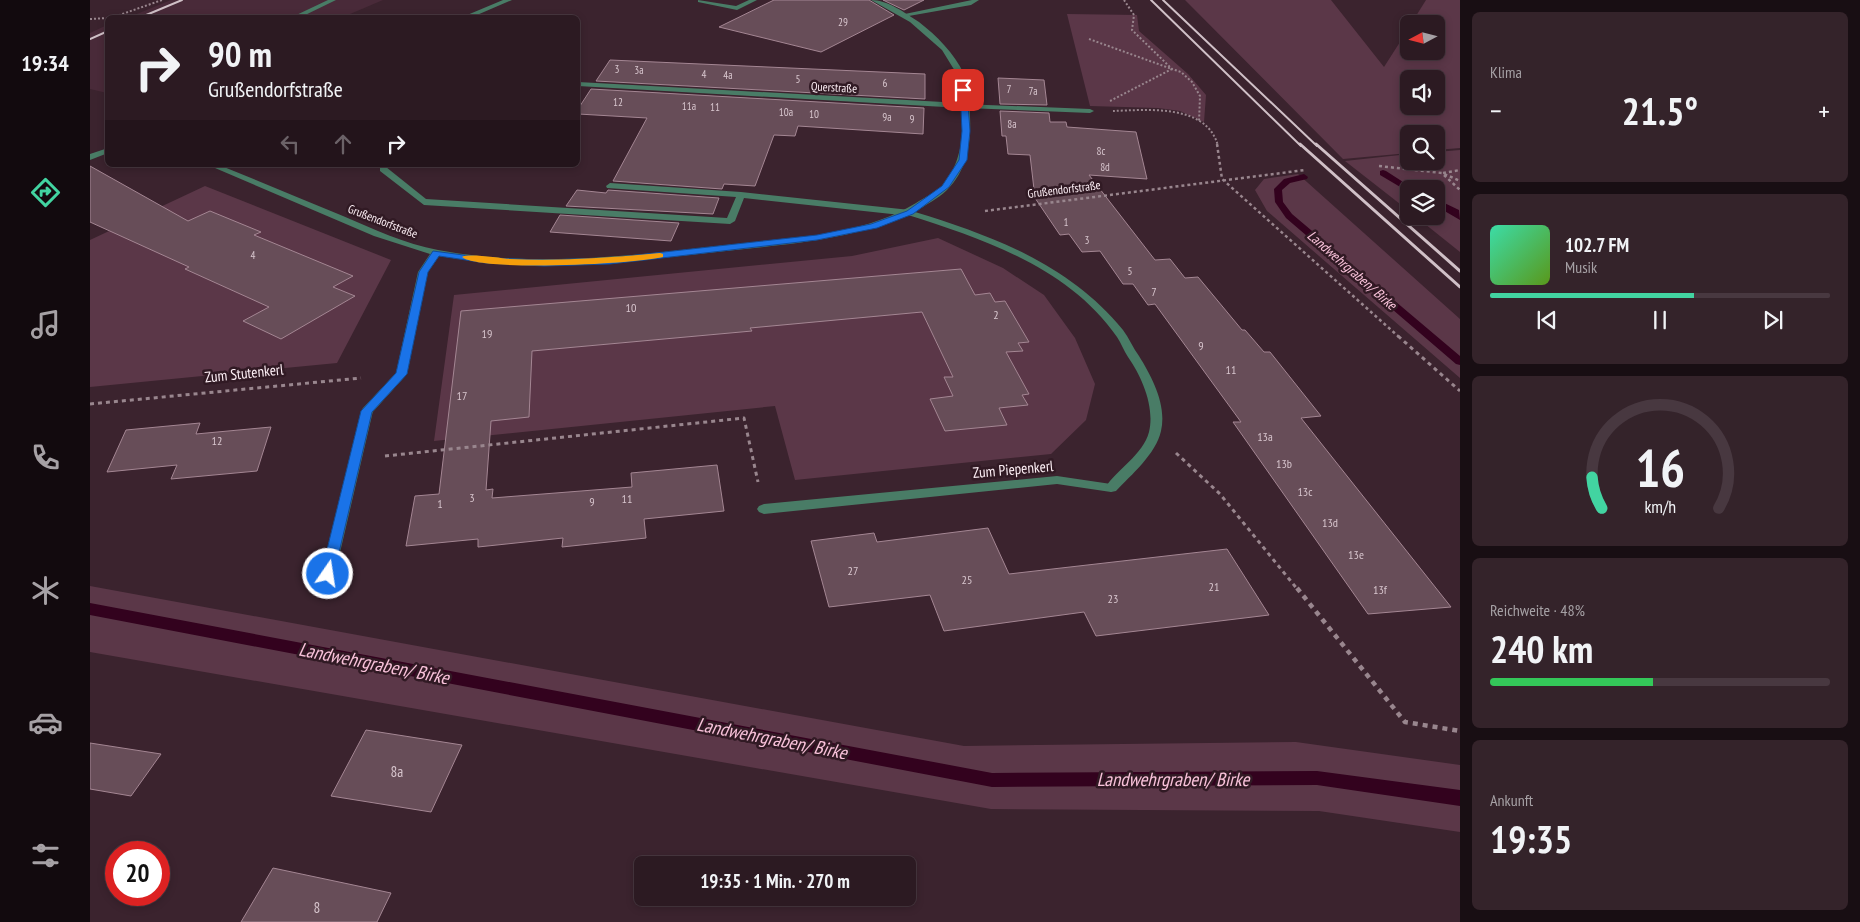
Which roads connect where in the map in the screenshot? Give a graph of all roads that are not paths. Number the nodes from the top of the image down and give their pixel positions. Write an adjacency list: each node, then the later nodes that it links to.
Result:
1 (333, 0): 8 (street)
2 (509, 0): 9 (street)
3 (754, 0): 6 (street)
4 (874, 0): 7 (street, Grußendorfstraße)
5 (976, 0): 7 (street)
6 (700, 1)
7 (903, 14): 11 (street, Grußendorfstraße)
8 (300, 15)
9 (471, 15)
10 (580, 84): 11 (street, Querstraße)
11 (965, 106): 12 (street, Querstraße); 19 (street, Grußendorfstraße)
12 (1090, 111)
13 (105, 151): 14 (street)
14 (90, 157)
15 (217, 167): 20 (street, Grußendorfstraße)
16 (383, 169): 18 (street)
17 (610, 186): 18 (street)
18 (741, 195): 19 (street)
19 (910, 213): 20 (street, Grußendorfstraße); 21 (street, Zum Piepenkerl)
20 (436, 253): 22 (street)
21 (764, 509)
22 (328, 574)

